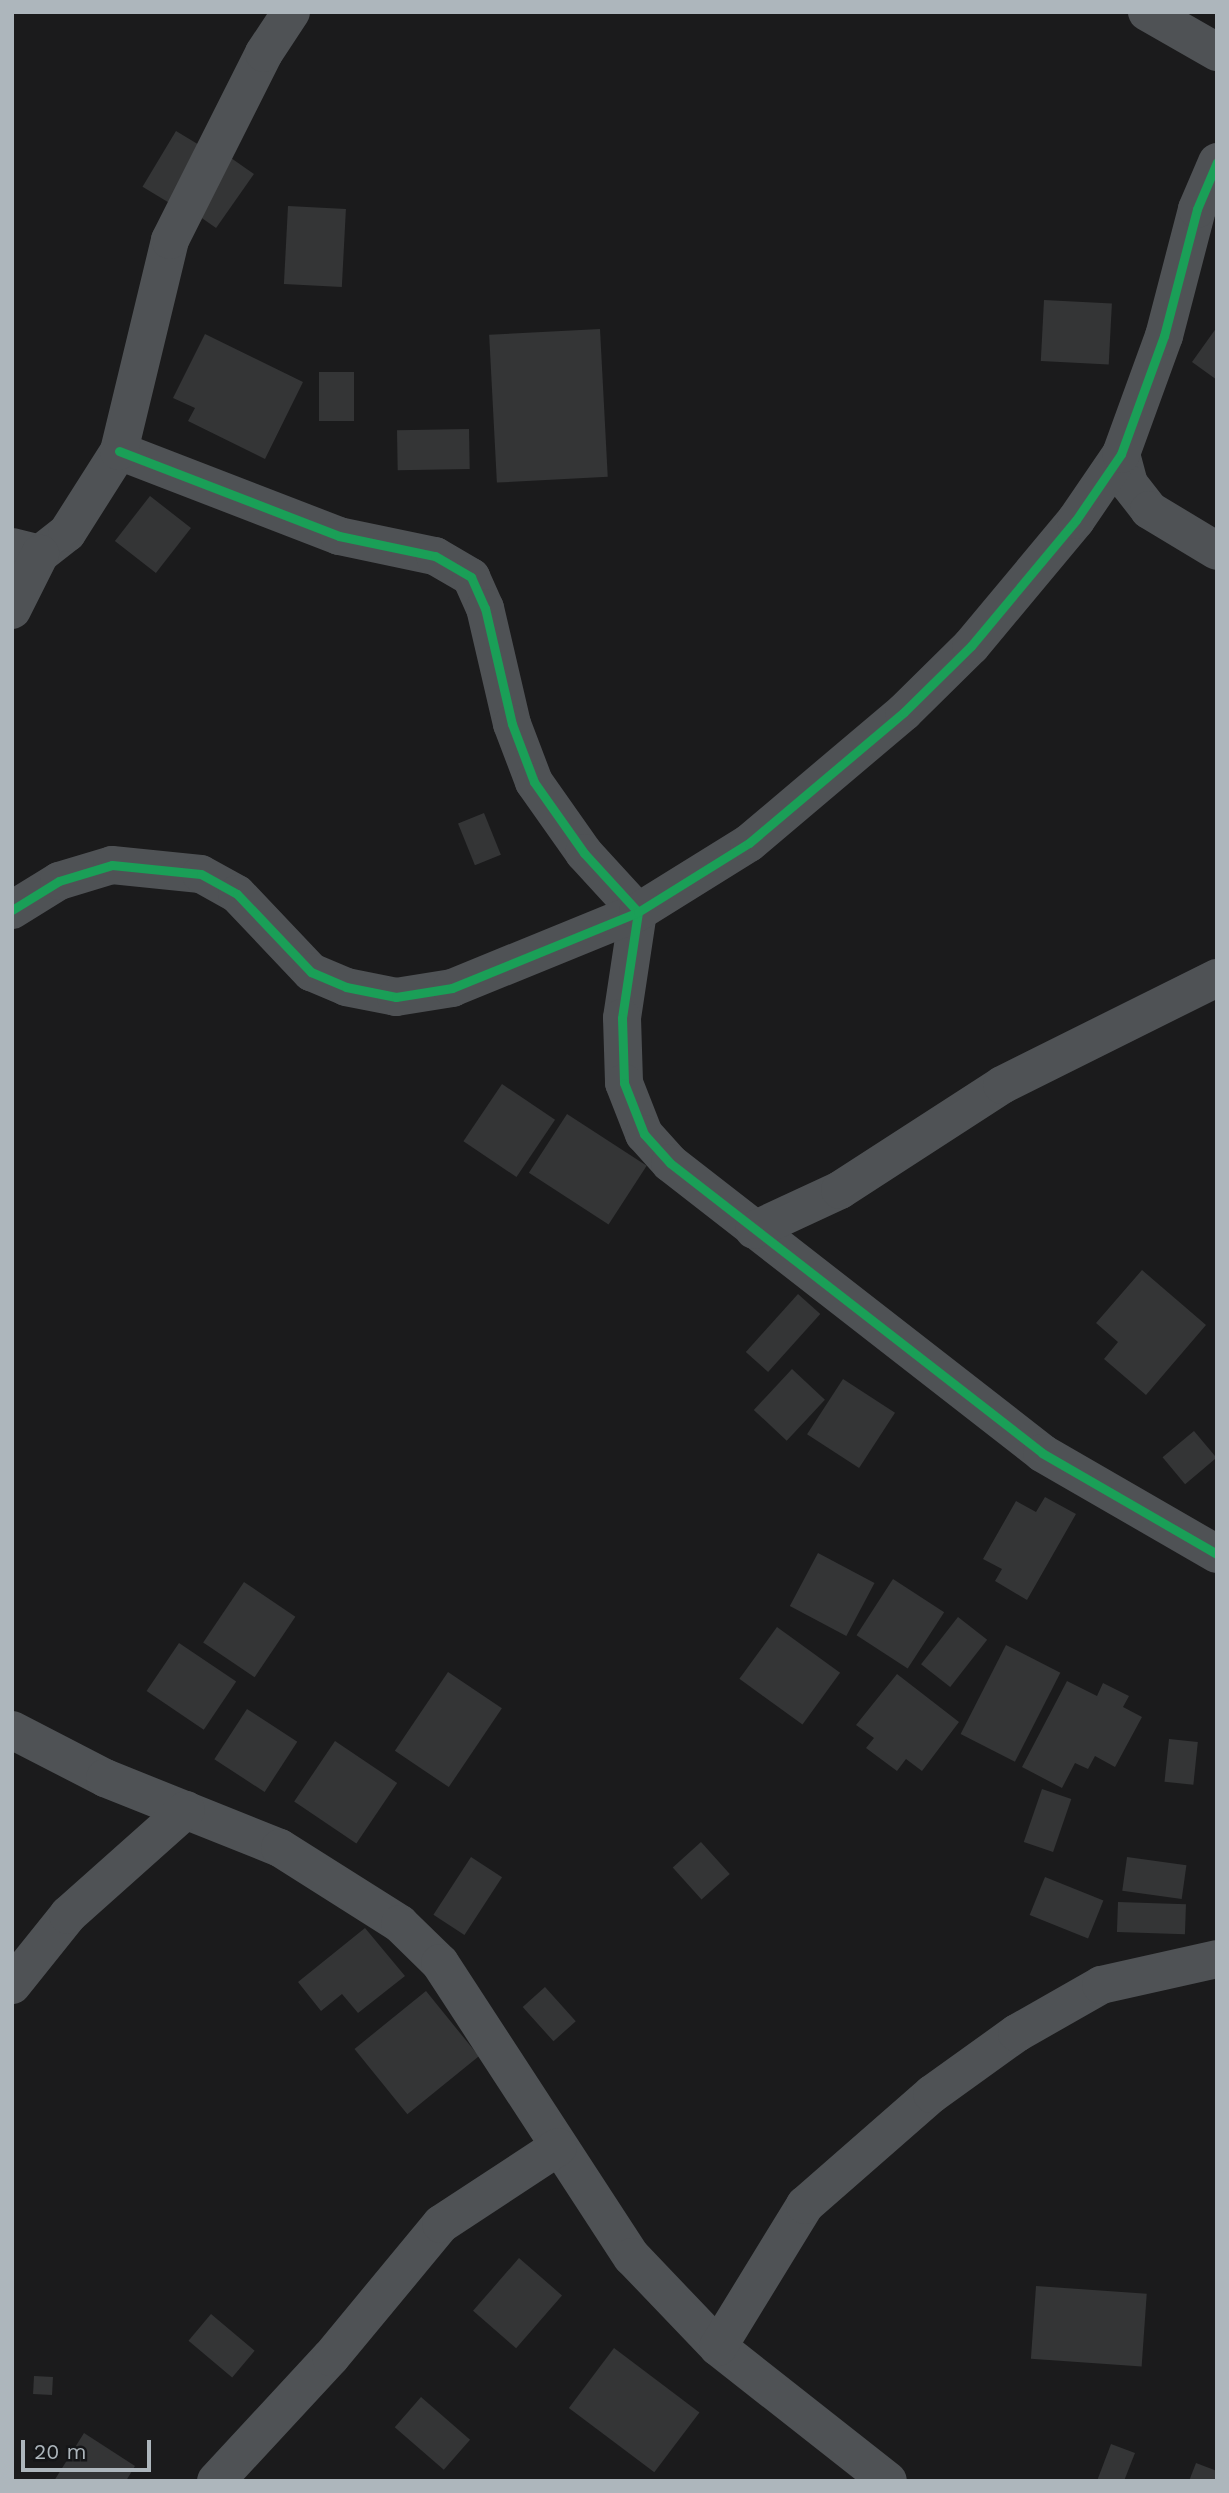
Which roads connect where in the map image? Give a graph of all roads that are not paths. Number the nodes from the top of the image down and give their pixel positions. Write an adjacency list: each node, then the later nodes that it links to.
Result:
1 (291, 12): 5 (street)
2 (1147, 12): 3 (street)
3 (1217, 52)
4 (1217, 162): 6 (street)
5 (119, 451): 7 (street); 11 (street)
6 (1121, 454): 8 (street); 11 (street)
7 (26, 550): 9 (street)
8 (1217, 551)
9 (12, 610)
10 (12, 910): 11 (street)
11 (638, 912): 13 (street)
12 (1217, 978): 13 (street)
13 (754, 1230): 14 (street)
14 (1217, 1554)
15 (12, 1730): 16 (street)
16 (186, 1810): 18 (street); 19 (street)
17 (1217, 1959): 20 (street)
18 (12, 1985)
19 (558, 2147): 20 (street); 21 (street)
20 (718, 2347): 22 (street)
21 (216, 2481)
22 (888, 2481)

